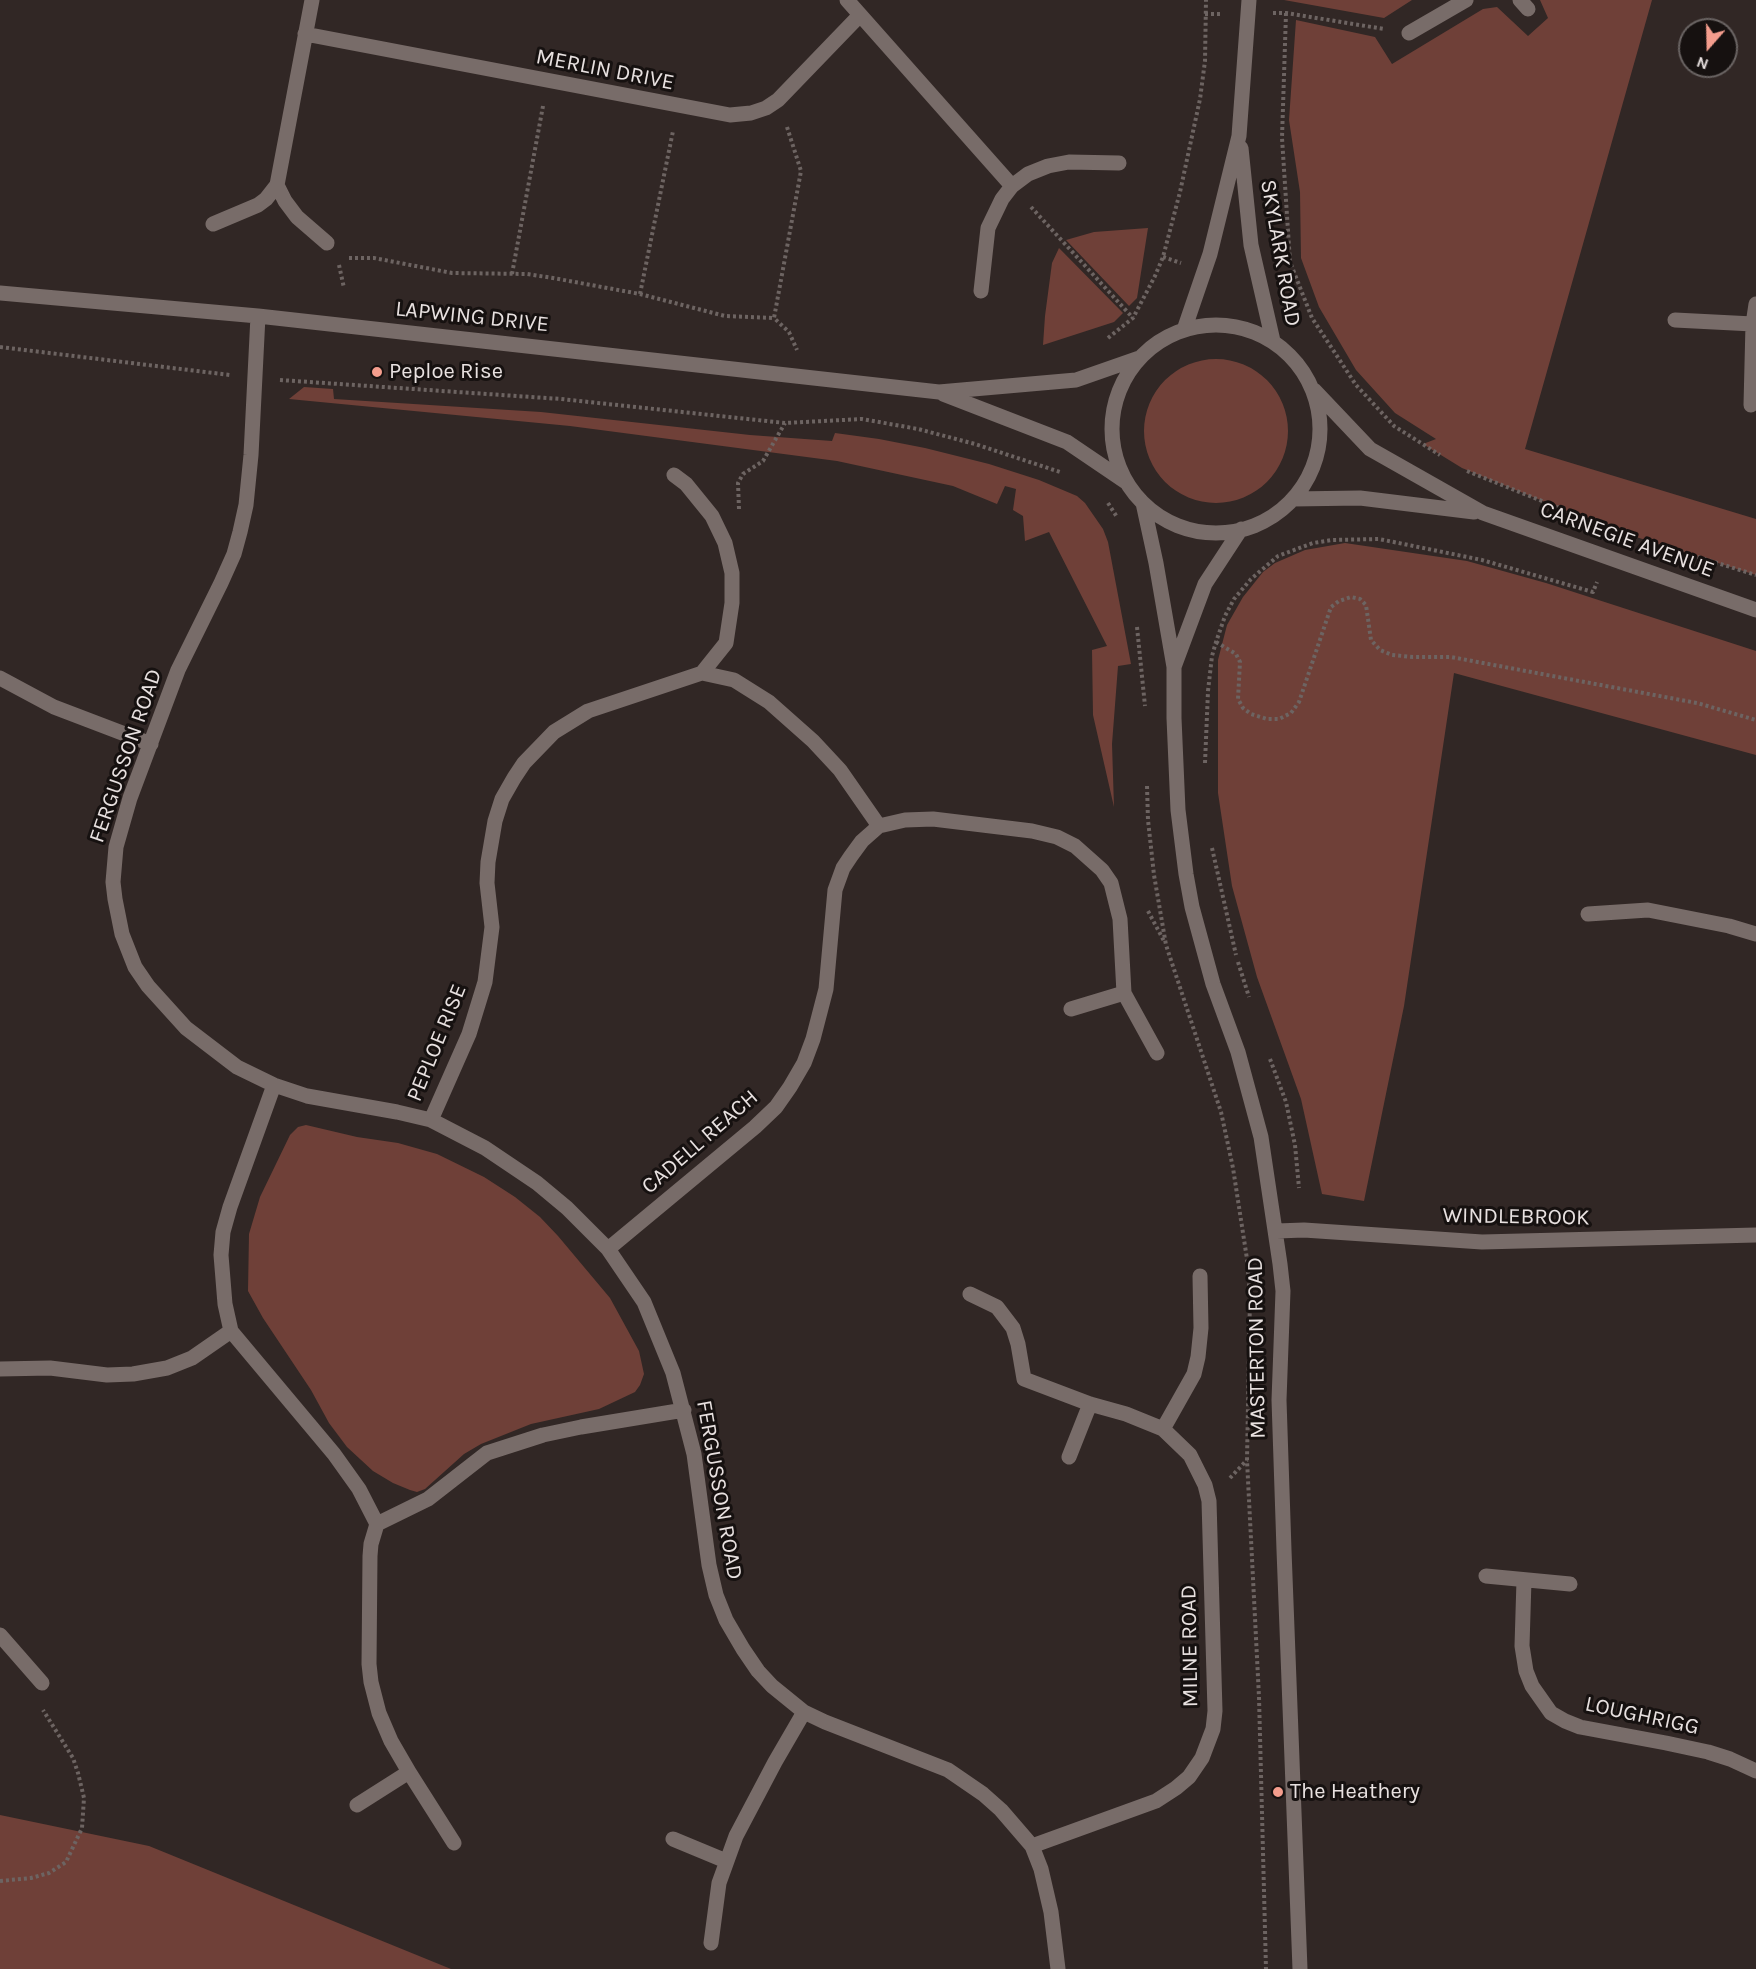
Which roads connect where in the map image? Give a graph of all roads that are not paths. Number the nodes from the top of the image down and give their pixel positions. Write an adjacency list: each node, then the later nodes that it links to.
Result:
1 (312, 0): 7 (street)
2 (847, 0): 5 (street)
3 (1249, 0): 8 (street, SKYLARK ROAD)
4 (1466, 0): 6 (street)
5 (860, 15): 7 (street, MERLIN DRIVE); 11 (street)
6 (1409, 33)
7 (305, 34): 10 (street)
8 (1239, 136): 20 (street, SKYLARK ROAD); 21 (street, SKYLARK ROAD)
9 (1119, 163): 11 (street)
10 (277, 185): 12 (street); 13 (street)
11 (1012, 186): 14 (street)
12 (213, 224)
13 (327, 243)
14 (981, 291)
15 (0, 292): 17 (street, LAPWING DRIVE)
16 (1756, 304): 19 (street)
17 (258, 316): 24 (street, LAPWING DRIVE); 36 (street, FERGUSSON ROAD)
18 (1675, 320): 19 (street)
19 (1753, 324): 25 (street)
20 (1184, 330): 21 (street); 22 (street)
21 (1273, 341): 23 (street)
22 (1139, 358): 24 (street, LAPWING DRIVE); 27 (street)
23 (1311, 387): 28 (street); 30 (street, CARNEGIE AVENUE)
24 (939, 392): 27 (street, LAPWING DRIVE)
25 (1751, 405)
26 (674, 475): 34 (street)
27 (1126, 482): 29 (street)
28 (1293, 499): 30 (street, CARNEGIE AVENUE); 31 (street)
29 (1143, 503): 31 (street); 33 (street, MASTERTON ROAD)
30 (1483, 513): 32 (street, CARNEGIE AVENUE)
31 (1242, 530): 33 (street, MASTERTON ROAD)
32 (1756, 610)
33 (1174, 667): 45 (street, MASTERTON ROAD)
34 (702, 674): 37 (street); 44 (street, PEPLOE RISE)
35 (0, 678): 36 (street)
36 (151, 744): 43 (street, FERGUSSON ROAD)
37 (879, 826): 40 (street); 47 (street, CADELL REACH)
38 (1588, 914): 39 (street)
39 (1756, 934)
40 (1125, 993): 41 (street); 42 (street)
41 (1071, 1009)
42 (1157, 1053)
43 (274, 1085): 44 (street, FERGUSSON ROAD); 50 (street)
44 (431, 1120): 47 (street, FERGUSSON ROAD)
45 (1277, 1231): 46 (street, WINDLEBROOK); 72 (street, MASTERTON ROAD)
46 (1756, 1235)
47 (608, 1249): 53 (street, FERGUSSON ROAD)
48 (1200, 1276): 54 (street)
49 (970, 1294): 52 (street, MILNE ROAD)
50 (231, 1331): 51 (street); 56 (street)
51 (0, 1369)
52 (1090, 1404): 54 (street, MILNE ROAD); 55 (street)
53 (684, 1410): 56 (street); 62 (street, FERGUSSON ROAD)
54 (1163, 1429): 68 (street, MILNE ROAD)
55 (1069, 1457)
56 (377, 1524): 64 (street)
57 (1486, 1576): 58 (street)
58 (1524, 1580): 59 (street); 63 (street, LOUGHRIGG)
59 (1570, 1584)
60 (0, 1635): 61 (street)
61 (42, 1683)
62 (804, 1712): 68 (street, FERGUSSON ROAD); 69 (street)
63 (1756, 1771)
64 (409, 1772): 65 (street); 67 (street)
65 (357, 1805)
66 (673, 1839): 69 (street)
67 (454, 1843)
68 (1032, 1845): 71 (street, FERGUSSON ROAD)
69 (726, 1861): 70 (street)
70 (711, 1943)
71 (1058, 1969)
72 (1300, 1969)

